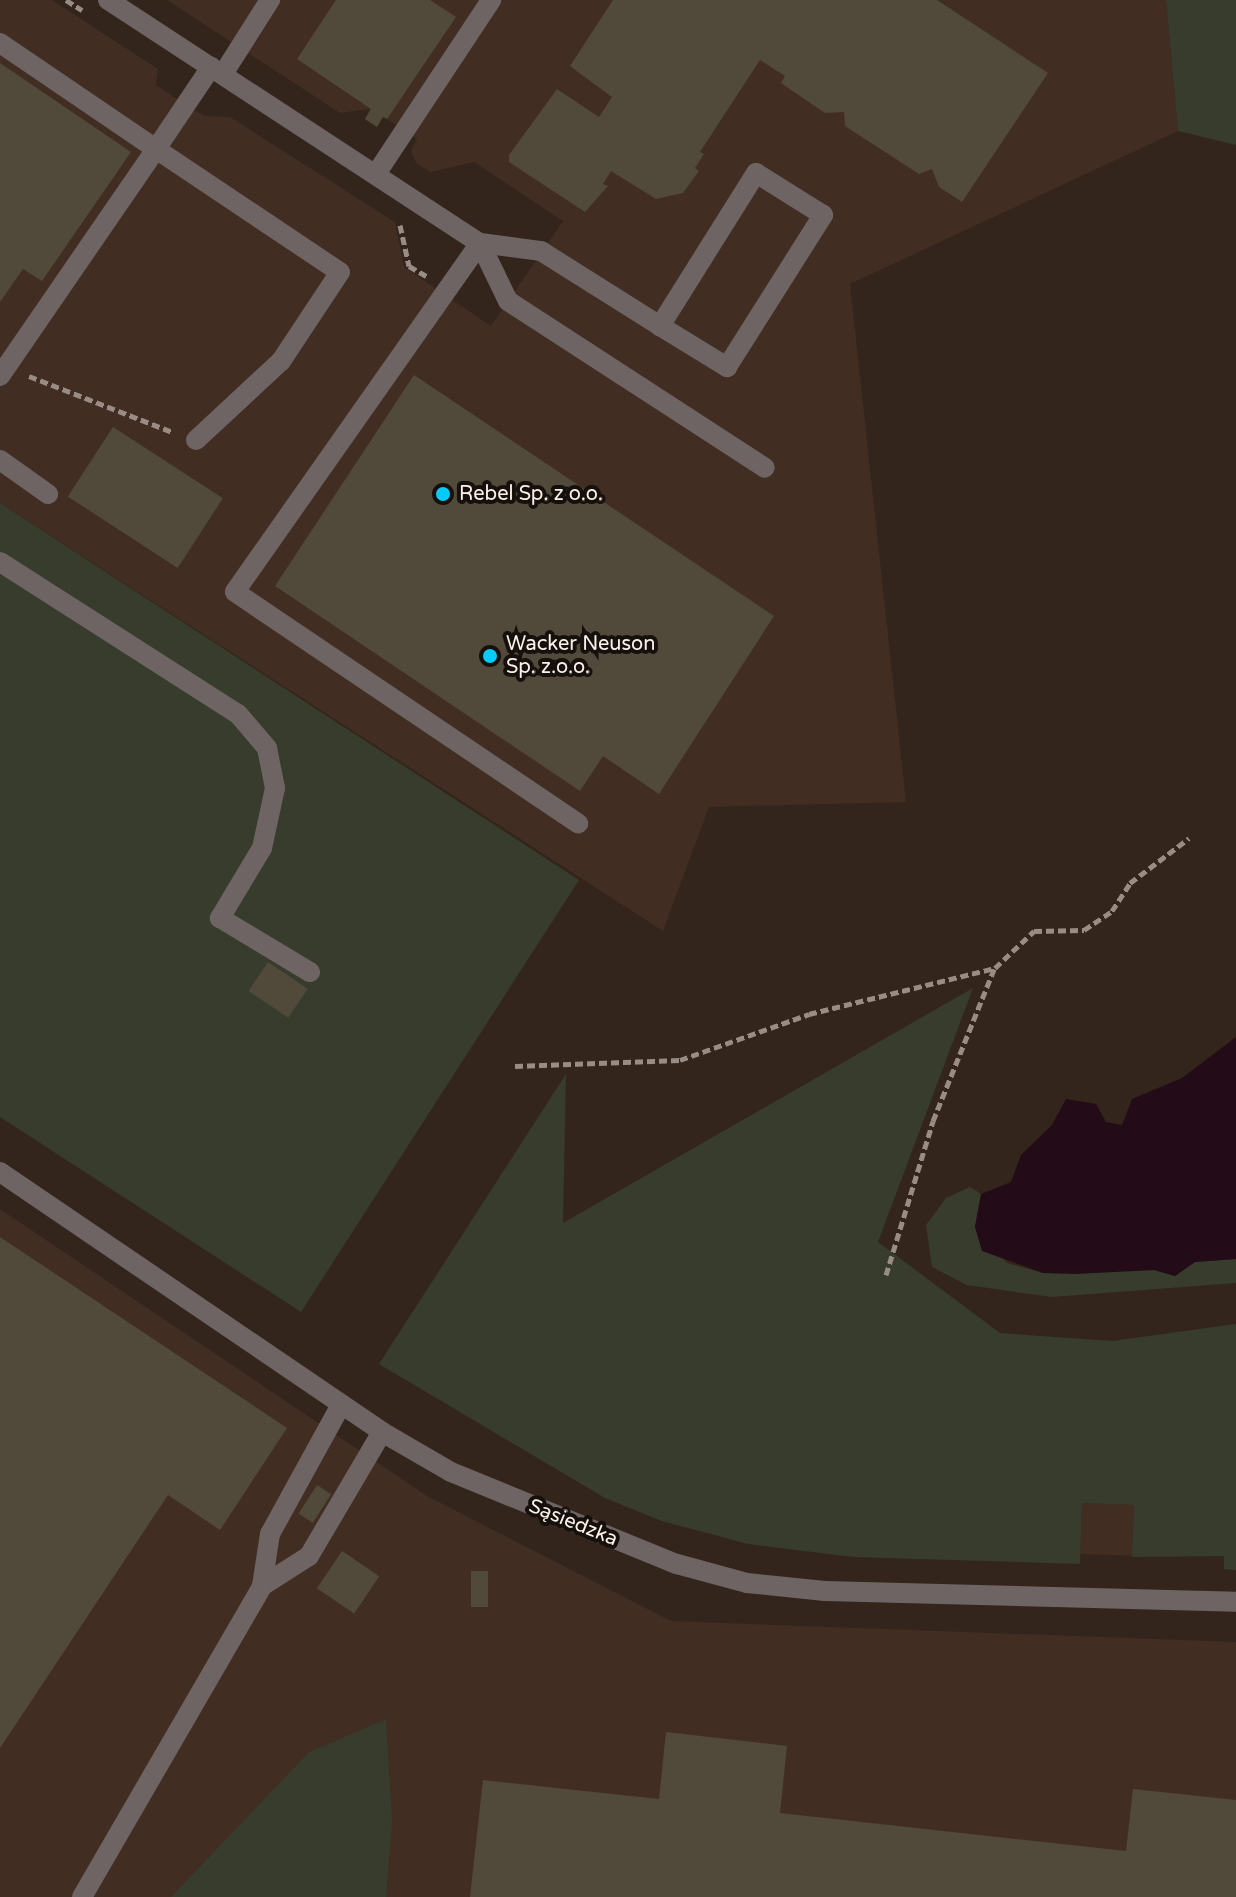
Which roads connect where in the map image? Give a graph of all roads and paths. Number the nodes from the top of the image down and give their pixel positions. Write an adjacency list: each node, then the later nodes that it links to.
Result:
1 (108, 0): 5 (street)
2 (270, 0): 5 (street)
3 (491, 0): 7 (street)
4 (0, 43): 6 (street)
5 (217, 70): 6 (street); 7 (street)
6 (156, 149): 10 (street); 11 (street)
7 (376, 174): 8 (street)
8 (480, 243): 9 (street); 13 (street); 16 (street)
9 (660, 326): 9 (street)
10 (3, 372): 11 (path)
11 (196, 440)
12 (0, 460): 14 (street)
13 (765, 468)
14 (48, 494)
15 (0, 562): 19 (street)
16 (578, 823)
17 (1189, 838): 18 (path)
18 (995, 968): 20 (path); 22 (path)
19 (310, 972)
20 (515, 1066)
21 (0, 1172): 23 (street, Sąsiedzka)
22 (886, 1275)
23 (341, 1405): 24 (street, Sąsiedzka); 25 (street)
24 (382, 1432): 25 (street); 26 (street, Sąsiedzka)
25 (262, 1586): 27 (street)
26 (1236, 1602)
27 (82, 1897)

